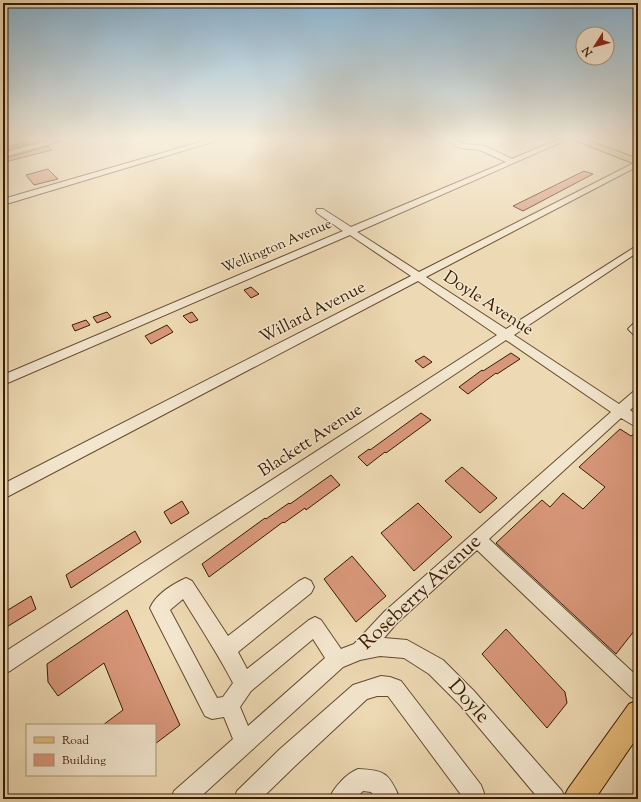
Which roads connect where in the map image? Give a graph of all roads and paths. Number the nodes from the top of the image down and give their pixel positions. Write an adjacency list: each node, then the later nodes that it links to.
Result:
1 (87, 177): 4 (street)
2 (476, 177): 6 (street, Wellington Avenue)
3 (610, 177): 8 (street, Willard Avenue)
4 (3, 202)
5 (320, 211): 6 (street, Doyle Avenue)
6 (349, 231): 8 (street, Doyle Avenue); 12 (street, Wellington Avenue)
7 (638, 248): 11 (street, Blackett Avenue)
8 (418, 278): 11 (street, Doyle Avenue); 16 (street, Willard Avenue)
9 (638, 326): 10 (street)
10 (638, 332)
11 (505, 335): 14 (street, Doyle Avenue); 22 (street, Blackett Avenue)
12 (3, 380)
13 (638, 395): 14 (street, Roseberry Avenue)
14 (620, 411): 15 (street, Doyle Avenue); 17 (street, Roseberry Avenue)
15 (638, 423)
16 (3, 492)
17 (478, 540): 20 (street, Roseberry Avenue); 24 (street)
18 (305, 587): 19 (street)
19 (226, 649): 23 (street); 25 (street)
20 (360, 651): 21 (street, Roseberry Avenue); 33 (street, Doyle)
21 (337, 660): 23 (street); 27 (street, Roseberry Avenue)
22 (3, 664)
23 (244, 684): 25 (street)
24 (638, 690)
25 (229, 706): 27 (street)
26 (638, 713): 34 (main road)
27 (246, 742): 28 (street, Roseberry Avenue)
28 (192, 796)
29 (245, 799): 32 (street)
30 (340, 799): 31 (street)
31 (389, 799)
32 (473, 799)
33 (554, 799)
34 (578, 799)

